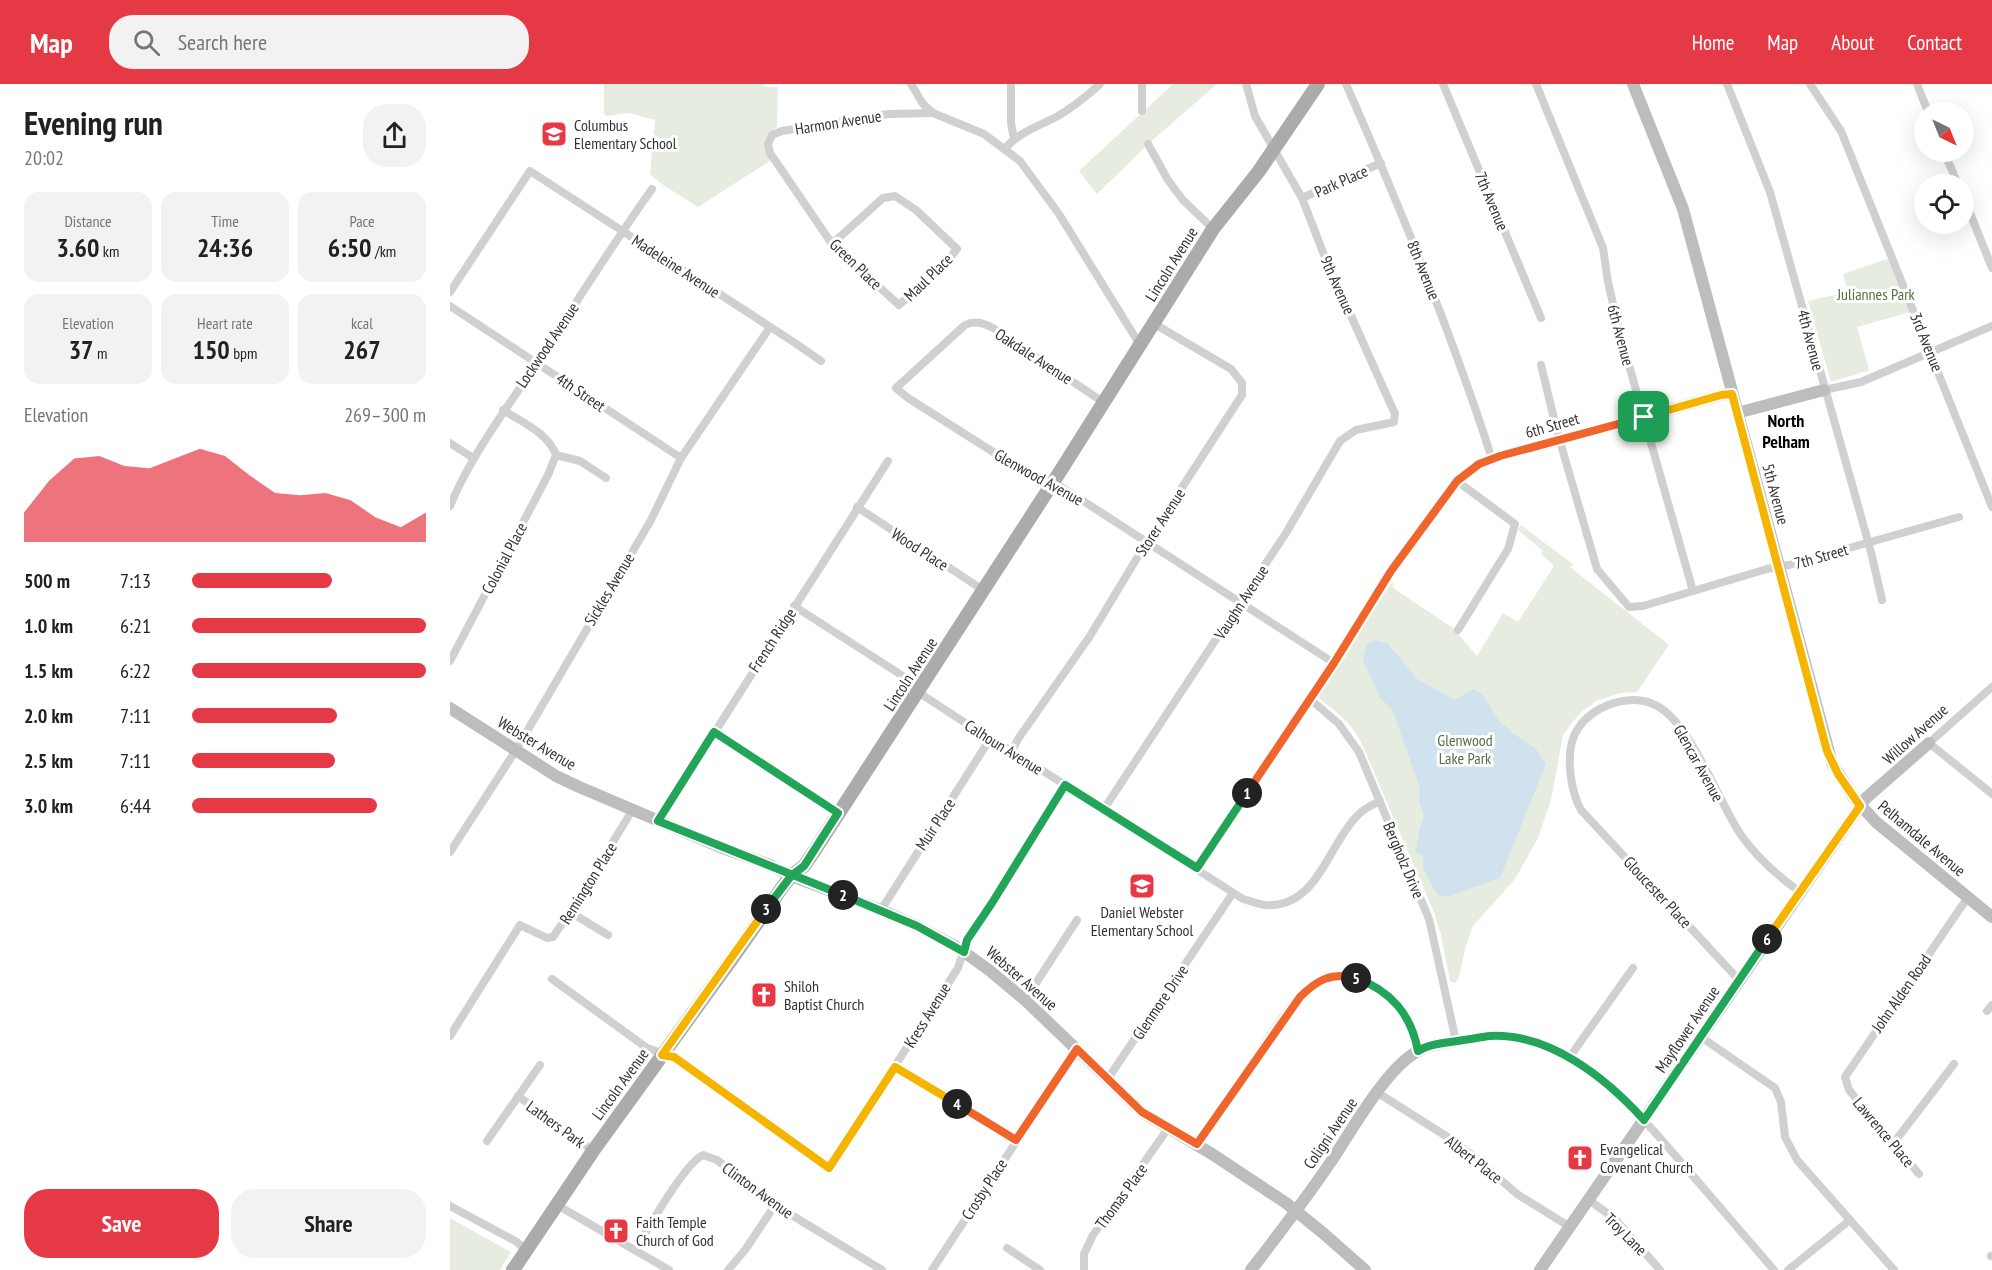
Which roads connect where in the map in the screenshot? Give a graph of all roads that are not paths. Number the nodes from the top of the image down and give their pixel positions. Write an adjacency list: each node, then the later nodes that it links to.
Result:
1 (911, 84): 16 (street)
2 (1011, 84): 17 (street)
3 (1100, 84): 17 (street)
4 (1142, 84): 15 (street)
5 (1246, 84): 20 (street, 9th Avenue)
6 (1318, 84): 20 (main road, Lincoln Avenue)
7 (1346, 84): 22 (street, 8th Avenue)
8 (1443, 84): 33 (street, 7th Avenue)
9 (1536, 84): 48 (street, 6th Avenue)
10 (1633, 84): 44 (street, 5th Avenue)
11 (1727, 84): 43 (street, 4th Avenue)
12 (1810, 84): 38 (street, 3rd Avenue)
13 (1917, 84): 14 (street)
14 (1924, 102)
15 (1143, 111)
16 (933, 113): 19 (street); 21 (street, Harmon Avenue)
17 (1014, 139): 19 (street)
18 (1148, 144): 26 (street)
19 (1005, 148): 37 (street)
20 (1274, 150): 24 (street, 9th Avenue); 26 (main road, Lincoln Avenue)
21 (775, 160): 28 (street, Green Place)
22 (1381, 164): 24 (street, Park Place); 55 (street, 8th Avenue)
23 (652, 189): 27 (street, Lockwood Avenue)
24 (1302, 198): 49 (street, 9th Avenue)
25 (1974, 223): 29 (street)
26 (1213, 229): 34 (main road, Lincoln Avenue)
27 (622, 230): 30 (street, Madeleine Avenue); 36 (street, Madeleine Avenue); 40 (street, Lockwood Avenue)
28 (832, 244): 31 (street, Green Place); 31 (street, Maul Place)
29 (1992, 268)
30 (450, 292)
31 (899, 305)
32 (450, 306): 40 (street, 4th Street)
33 (1541, 318)
34 (1153, 323): 37 (main road, Lincoln Avenue); 65 (street, Storer Avenue)
35 (1992, 326): 38 (street)
36 (770, 327): 39 (street, Madeleine Avenue); 54 (street, Sickles Avenue)
37 (1140, 345): 45 (main road, Lincoln Avenue)
38 (1931, 352): 43 (street); 62 (street, 3rd Avenue)
39 (821, 361)
40 (537, 363): 46 (street, Lockwood Avenue); 54 (street, 4th Street)
41 (1541, 366): 50 (street)
42 (896, 388): 45 (street, Oakdale Avenue); 59 (street, Glenwood Avenue)
43 (1824, 390): 47 (street); 64 (street, 4th Avenue)
44 (1732, 394): 47 (street, 5th Avenue); 48 (street, 6th Street)
45 (1103, 402): 59 (main road, Lincoln Avenue)
46 (503, 410): 52 (street); 53 (street, Lockwood Avenue)
47 (1737, 413): 66 (street, 5th Avenue)
48 (1644, 417): 50 (street, 6th Street); 68 (street, 6th Avenue)
49 (1394, 422): 70 (street, Vaughn Avenue)
50 (1560, 440): 55 (street, 6th Street); 68 (street, 7th Street)
51 (450, 443): 53 (street)
52 (556, 455): 57 (street); 73 (street, Colonial Place)
53 (473, 458): 60 (street, Lockwood Avenue)
54 (681, 459): 82 (street, Sickles Avenue)
55 (1492, 459): 58 (street, 6th Street)
56 (888, 461): 61 (street, French Ridge)
57 (606, 478)
58 (1457, 481): 72 (street); 74 (street, 6th Street)
59 (1052, 484): 65 (street, Glenwood Avenue); 67 (main road, Lincoln Avenue)
60 (450, 506)
61 (857, 507): 67 (street, Wood Place); 71 (street, French Ridge)
62 (1992, 507)
63 (1959, 517): 64 (street, 7th Street)
64 (1868, 542): 66 (street, 7th Street); 69 (street, 4th Avenue)
65 (1146, 543): 70 (street, Glenwood Avenue); 83 (street, Storer Avenue)
66 (1779, 567): 68 (street, 7th Street); 88 (street, 5th Avenue)
67 (983, 590): 76 (main road, Lincoln Avenue)
68 (1693, 591)
69 (1882, 600)
70 (1241, 602): 74 (street, Glenwood Avenue); 90 (street, Vaughn Avenue)
71 (794, 606): 76 (street, Calhoun Avenue); 79 (street, French Ridge)
72 (1458, 630)
73 (450, 661)
74 (1334, 663): 77 (street, 6th Street)
75 (1992, 687): 81 (street, Willow Avenue)
76 (919, 692): 80 (street, Calhoun Avenue); 91 (main road, Lincoln Avenue)
77 (1310, 699): 86 (street, Bergholz Drive); 94 (street, 6th Street)
78 (450, 708): 82 (street, Webster Avenue)
79 (714, 732): 91 (street); 92 (street, French Ridge)
80 (990, 740): 83 (street, Calhoun Avenue); 99 (street, Muir Place)
81 (1929, 743): 85 (street); 88 (street, Willow Avenue)
82 (516, 750): 89 (street, Webster Avenue); 93 (street, Sickles Avenue)
83 (1012, 751): 84 (street, Calhoun Avenue)
84 (1065, 785): 90 (street, Calhoun Avenue); 104 (street, Kress Avenue)
85 (1992, 794)
86 (1380, 801): 97 (street, Calhoun Avenue); 111 (street, Bergholz Drive)
87 (1577, 803): 96 (street, Glencar Avenue); 107 (street, Gloucester Place)
88 (1860, 806): 96 (street, Mayflower Avenue); 98 (street, Pelhamdale Avenue)
89 (633, 809): 92 (street, Webster Avenue); 100 (street, Remington Place)
90 (1104, 809): 94 (street, Calhoun Avenue)
91 (838, 813): 95 (main road, Lincoln Avenue)
92 (658, 821): 95 (street, Webster Avenue)
93 (450, 852)
94 (1197, 868): 97 (street, Calhoun Avenue)
95 (791, 876): 99 (street, Webster Avenue); 114 (main road, Lincoln Avenue)
96 (1800, 892): 107 (street, Mayflower Avenue)
97 (1233, 893): 119 (street, Glenmore Drive)
98 (1968, 897): 101 (street, Pelhamdale Avenue); 120 (street, John Alden Road)
99 (881, 910): 104 (street, Webster Avenue)
100 (570, 912): 103 (street); 109 (street, Remington Place)
101 (1992, 917)
102 (1077, 920): 108 (street)
103 (608, 934)
104 (964, 952): 108 (street, Webster Avenue); 118 (street, Kress Avenue)
105 (1633, 968): 115 (street)
106 (552, 979): 114 (street)
107 (1739, 980): 110 (street, Mayflower Avenue)
108 (1025, 1000): 112 (street, Webster Avenue)
109 (450, 1036)
110 (1701, 1037): 123 (street, Mayflower Avenue); 136 (street)
111 (1456, 1041): 113 (street, Coligni Avenue); 115 (street)
112 (1077, 1049): 119 (street, Webster Avenue); 125 (street, Crosby Place)
113 (1418, 1051): 121 (street, Coligni Avenue); 128 (street)
114 (662, 1055): 118 (street, Kress Avenue); 129 (main road, Lincoln Avenue)
115 (1569, 1058): 123 (street)
116 (1954, 1064): 127 (street)
117 (540, 1065): 122 (street, Lathers Park)
118 (895, 1067): 125 (street)
119 (1107, 1080): 124 (street, Webster Avenue)
120 (1849, 1090): 127 (street, Lawrence Place)
121 (1378, 1093): 135 (street, Coligni Avenue); 137 (street, Albert Place)
122 (518, 1096): 126 (street, Lathers Park); 129 (street, Lathers Park)
123 (1644, 1120): 131 (street, Mayflower Avenue); 152 (street)
124 (1169, 1127): 128 (street, Webster Avenue); 147 (street, Thomas Place)
125 (1016, 1140): 145 (street, Crosby Place)
126 (487, 1141)
127 (1893, 1143): 130 (street, Lawrence Place)
128 (1197, 1144): 135 (street, Webster Avenue)
129 (593, 1150): 132 (main road, Lincoln Avenue)
130 (1919, 1174)
131 (1589, 1200): 137 (street, Mayflower Avenue); 151 (street, Troy Lane)
132 (557, 1205): 139 (main road, Lincoln Avenue); 140 (street)
133 (775, 1205): 140 (street, Clinton Avenue); 143 (street); 144 (street, Clinton Avenue)
134 (450, 1206): 139 (street)
135 (1296, 1211): 148 (street, Coligni Avenue); 149 (street, Webster Avenue)
136 (1850, 1220): 153 (street); 154 (street)
137 (1570, 1227): 150 (street, Mayflower Avenue)
138 (1007, 1248): 146 (street)
139 (525, 1250): 141 (main road, Lincoln Avenue)
140 (635, 1250): 142 (street)
141 (513, 1270)
142 (669, 1270)
143 (728, 1270)
144 (882, 1270)
145 (932, 1270)
146 (1040, 1270)
147 (1084, 1270)
148 (1251, 1270)
149 (1365, 1270)
150 (1540, 1270)
151 (1660, 1270)
152 (1774, 1270)
153 (1788, 1270)
154 (1894, 1270)

